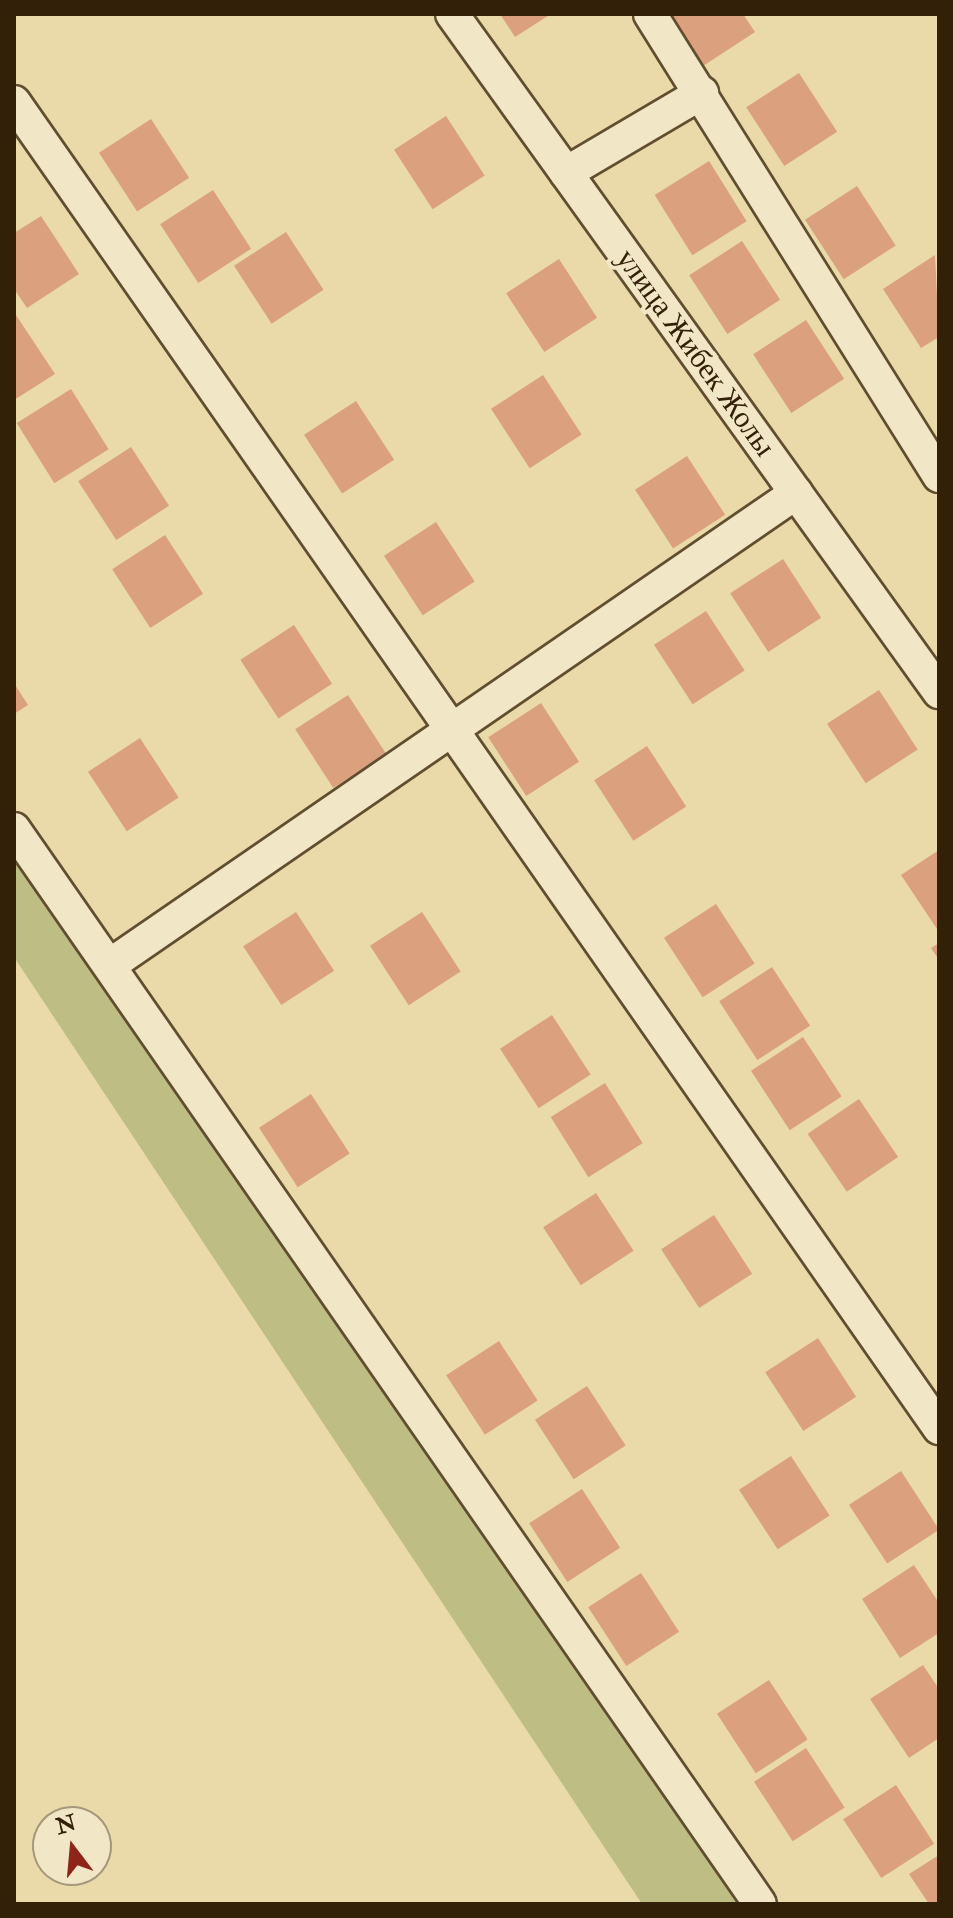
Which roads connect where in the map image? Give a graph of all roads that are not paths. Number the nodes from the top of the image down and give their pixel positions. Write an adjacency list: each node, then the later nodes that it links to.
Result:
1 (452, 14): 5 (street, улица Жибек Жолы)
2 (650, 14): 3 (street)
3 (702, 93): 5 (street); 6 (street)
4 (14, 102): 9 (street)
5 (566, 173): 7 (street, улица Жибек Жолы)
6 (939, 476)
7 (796, 493): 8 (street, улица Жибек Жолы); 9 (street)
8 (939, 692)
9 (449, 726): 11 (street); 12 (street)
10 (14, 829): 11 (street)
11 (110, 965): 13 (street)
12 (939, 1428)
13 (760, 1904)

